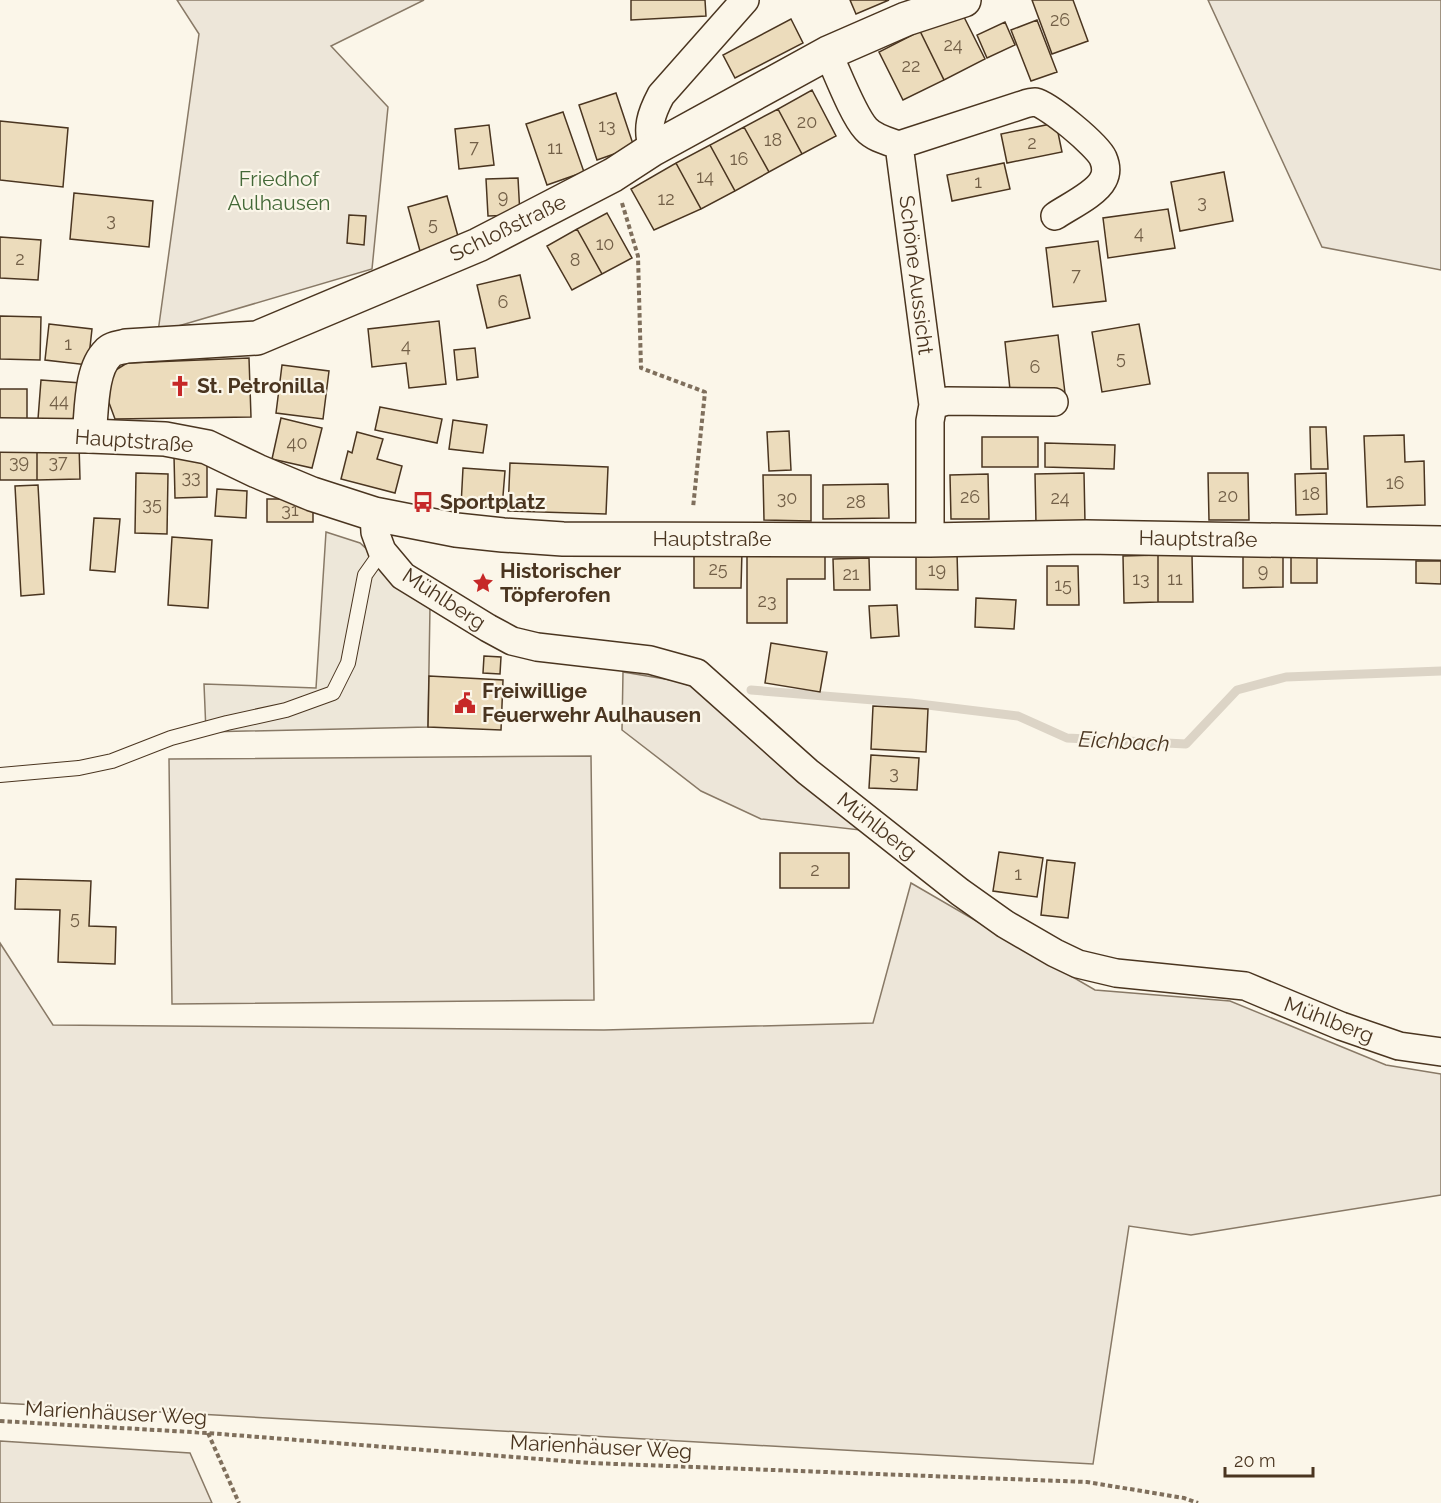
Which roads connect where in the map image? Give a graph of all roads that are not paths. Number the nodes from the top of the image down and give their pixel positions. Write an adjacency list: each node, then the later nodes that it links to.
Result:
1 (745, 0): 5 (street)
2 (964, 0): 3 (main road, Schloßstraße)
3 (828, 54): 4 (street); 5 (main road, Schloßstraße)
4 (899, 145): 6 (street); 8 (street, Schöne Aussicht)
5 (653, 149): 10 (main road, Schloßstraße)
6 (1055, 216)
7 (1054, 402): 8 (street)
8 (933, 405): 12 (street, Schöne Aussicht)
9 (0, 435): 10 (main road, Hauptstraße)
10 (89, 436): 11 (main road, Hauptstraße)
11 (374, 514): 12 (main road, Hauptstraße); 14 (street, Mühlberg)
12 (930, 540): 13 (main road, Hauptstraße)
13 (1441, 543)
14 (382, 551): 15 (lane); 16 (street, Mühlberg)
15 (0, 776)
16 (1441, 1052)

